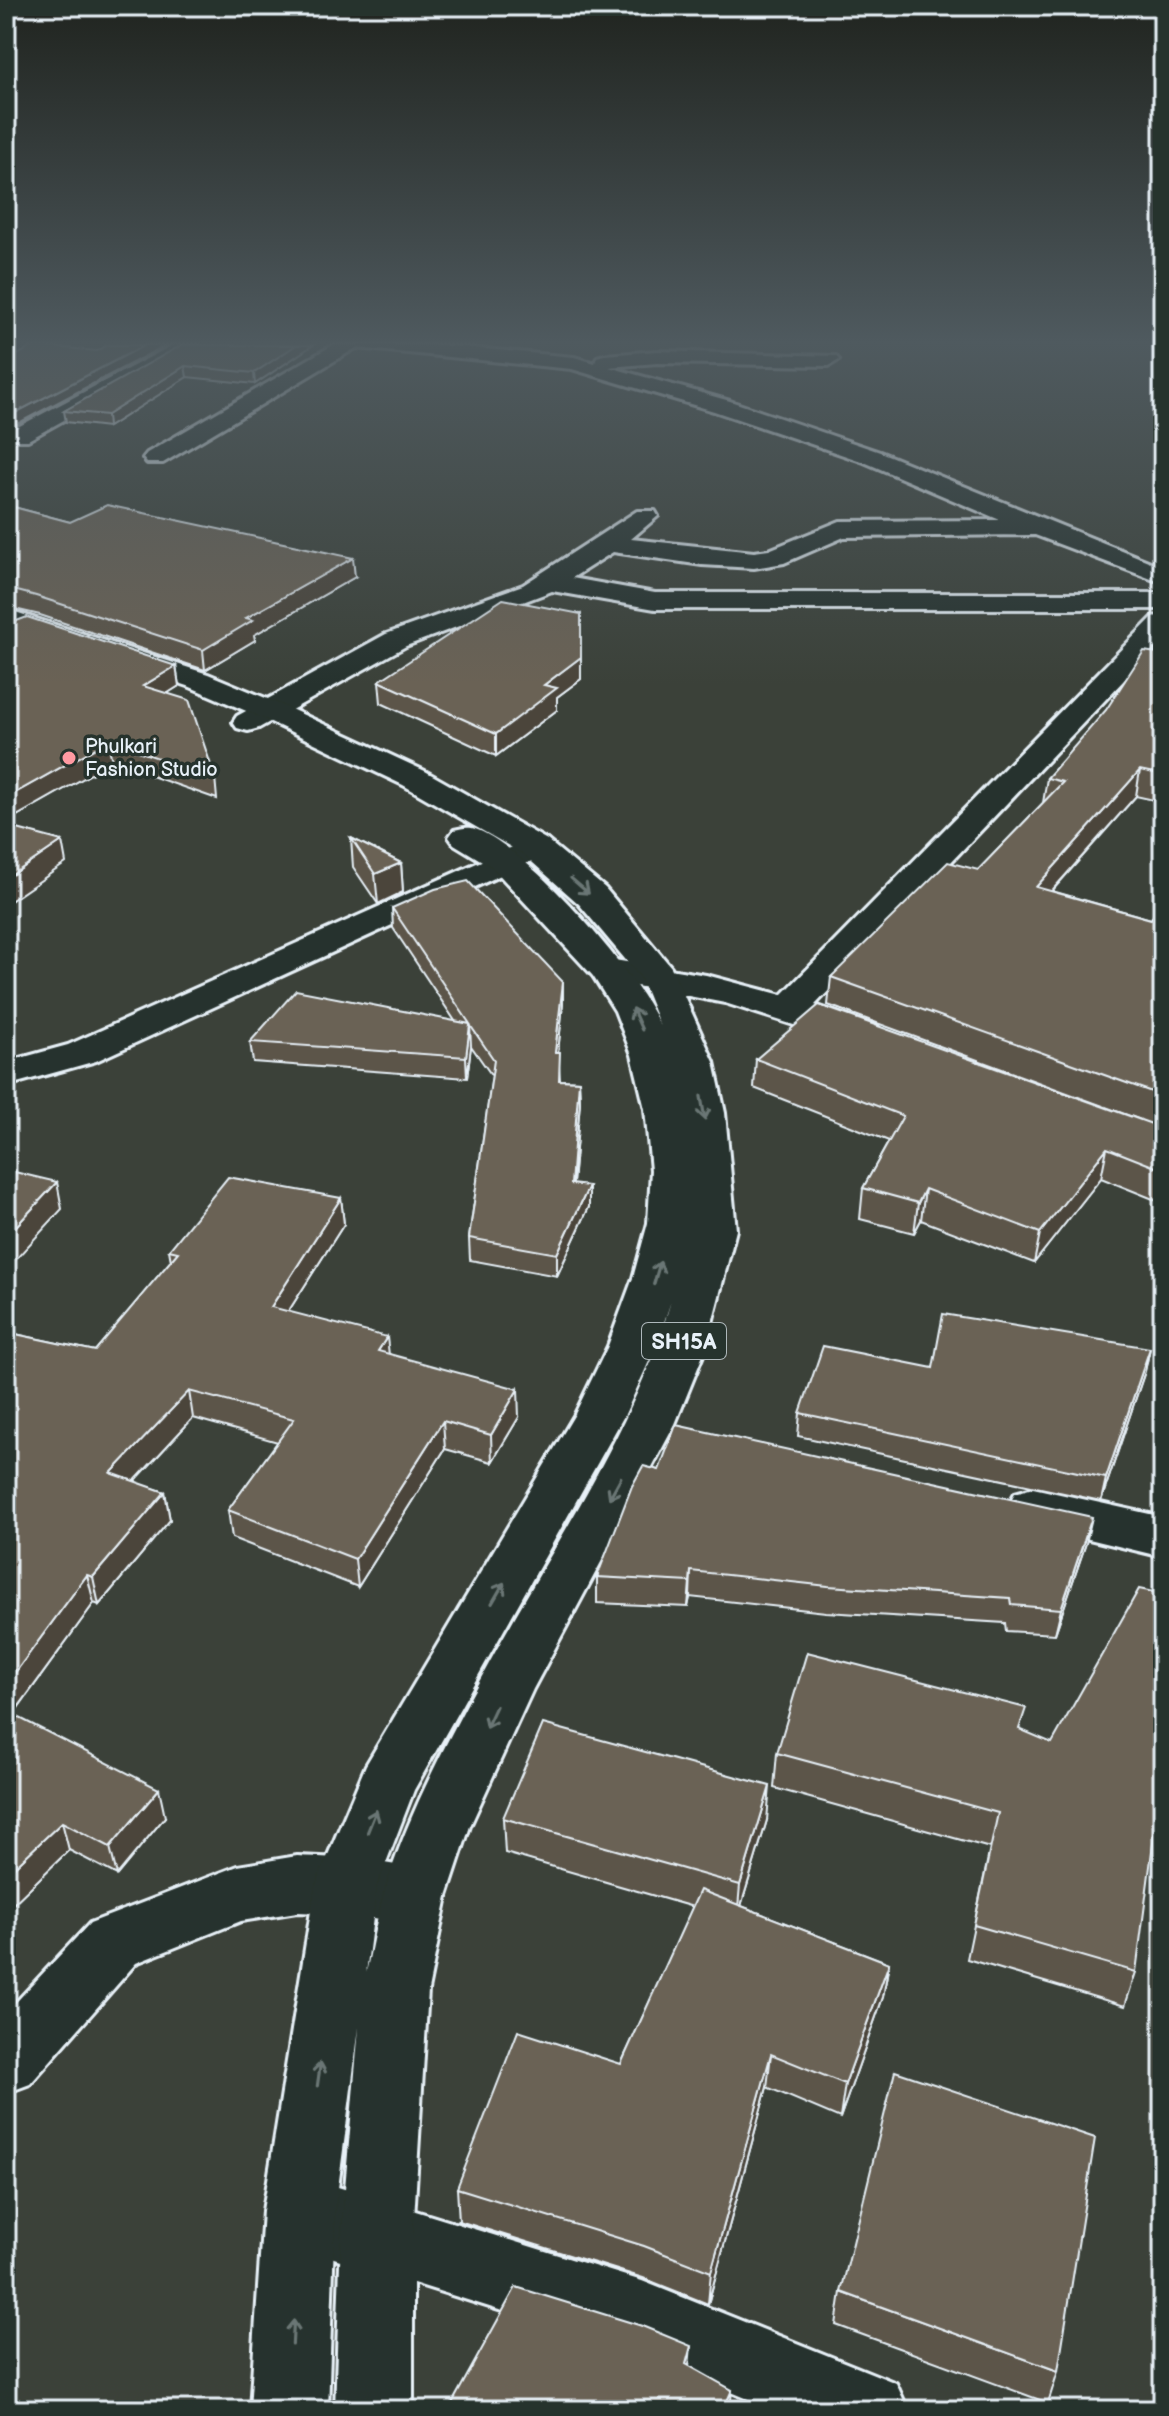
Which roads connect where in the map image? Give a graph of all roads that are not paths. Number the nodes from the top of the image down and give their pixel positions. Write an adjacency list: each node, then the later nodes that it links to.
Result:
1 (874, 458): 3 (street)
2 (646, 516): 4 (street)
3 (1038, 527): 4 (street); 5 (street)
4 (608, 544): 6 (street)
5 (1160, 574)
6 (549, 582): 7 (street); 10 (street)
7 (1163, 601)
8 (1163, 623): 13 (street)
9 (12, 628): 10 (street, SH15A)
10 (258, 716): 11 (street, SH15A)
11 (520, 854): 12 (street, SH15A); 15 (street)
12 (633, 973): 13 (street); 16 (street, SH15A)
13 (791, 1008): 14 (street)
14 (896, 1046)
15 (6, 1074)
16 (649, 1424): 19 (street, SH15A, one-way to 16); 20 (street, SH15A, one-way to 20)
17 (989, 1498): 18 (street)
18 (1163, 1537)
19 (346, 1886): 20 (street); 21 (street); 22 (street, SH15A, one-way to 19)
20 (415, 1896): 23 (street, SH15A)
21 (6, 2061)
22 (299, 2211): 23 (street); 24 (street, SH15A, one-way to 22)
23 (377, 2235): 25 (street, SH15A); 26 (street)
24 (289, 2410)
25 (374, 2410)
26 (869, 2410)

